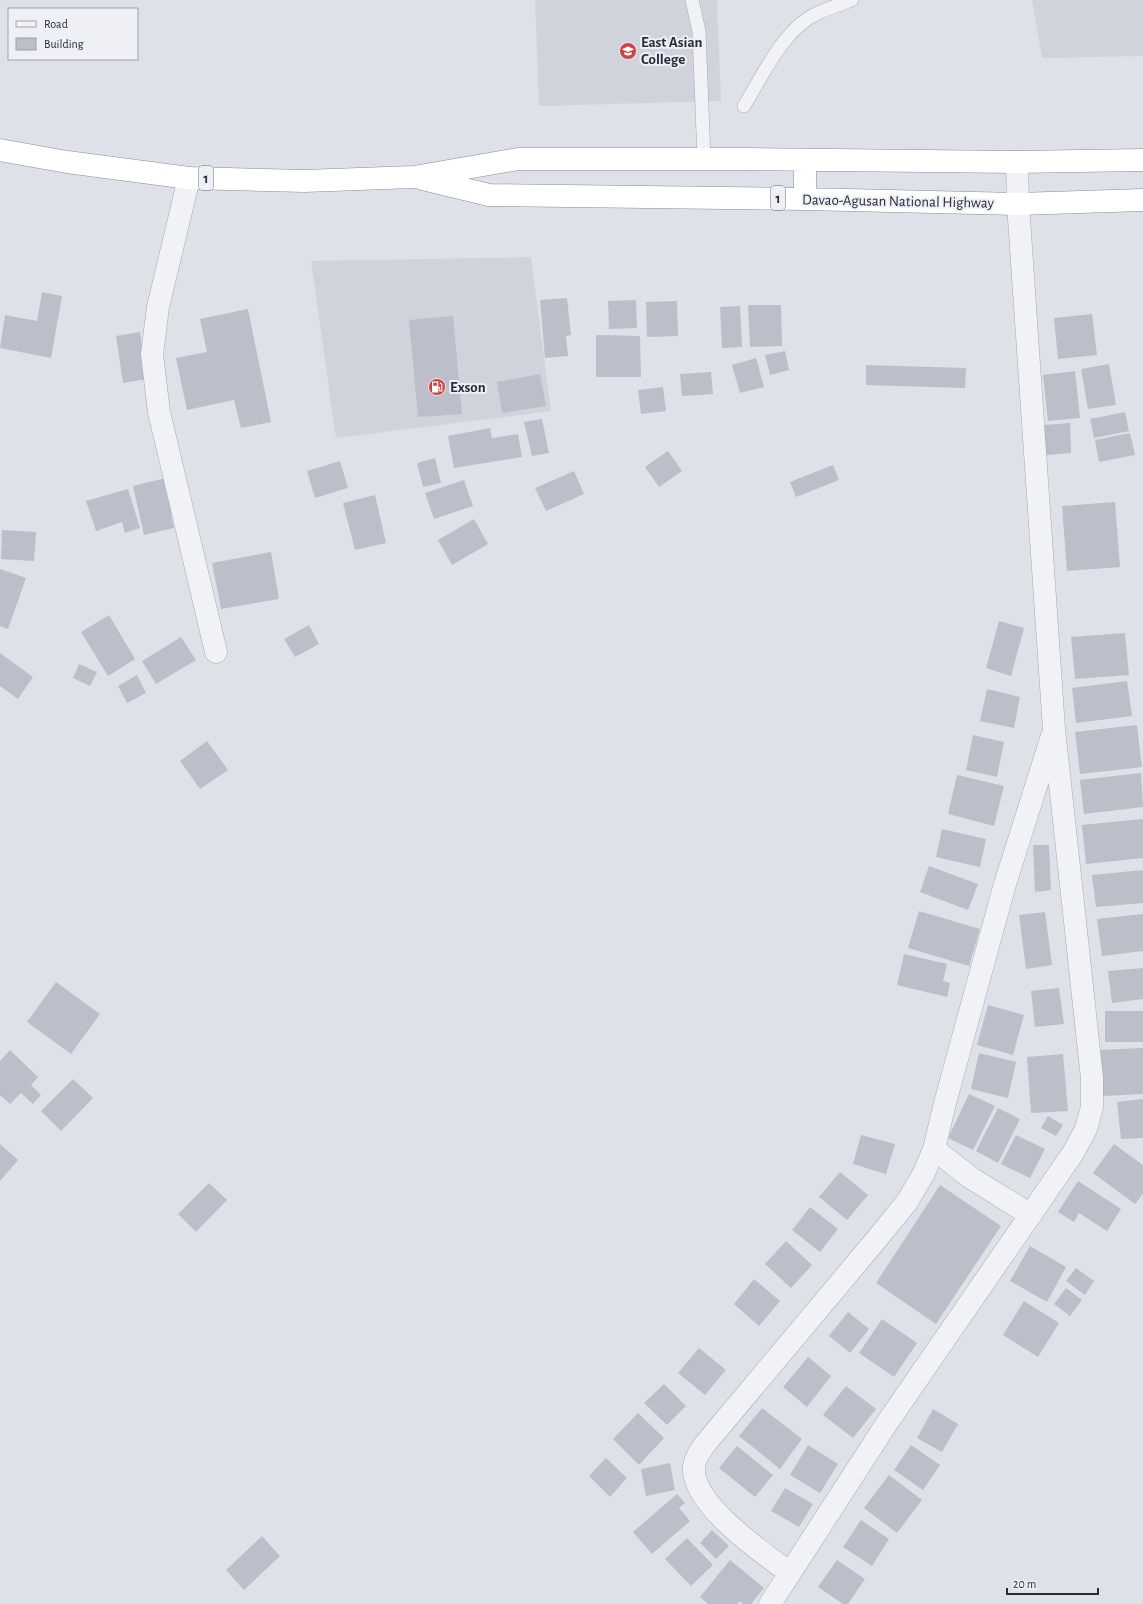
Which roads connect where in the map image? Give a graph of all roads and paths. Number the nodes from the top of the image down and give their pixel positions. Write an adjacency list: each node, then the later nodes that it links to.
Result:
1 (692, 0): 5 (lane)
2 (852, 0): 3 (lane)
3 (744, 106)
4 (0, 150): 10 (highway, Davao-Agusan National Highway / 1)
5 (704, 159): 6 (highway, Davao-Agusan National Highway / 1); 9 (highway, Davao-Agusan National Highway / 1)
6 (805, 160): 8 (highway, Davao-Agusan National Highway / 1); 11 (highway)
7 (1143, 160): 8 (highway, Davao-Agusan National Highway / 1)
8 (1018, 162): 13 (street)
9 (414, 177): 10 (highway, Davao-Agusan National Highway / 1); 11 (highway, Davao-Agusan National Highway / 1)
10 (189, 178): 14 (street)
11 (805, 199): 13 (highway, Davao-Agusan National Highway / 1)
12 (1143, 200): 13 (highway, Davao-Agusan National Highway / 1)
13 (1018, 204): 15 (street)
14 (216, 652)
15 (1054, 729): 16 (street); 17 (street)
16 (934, 1149): 17 (street); 18 (street)
17 (1032, 1214): 18 (street)
18 (790, 1573): 19 (street)
19 (770, 1604)

